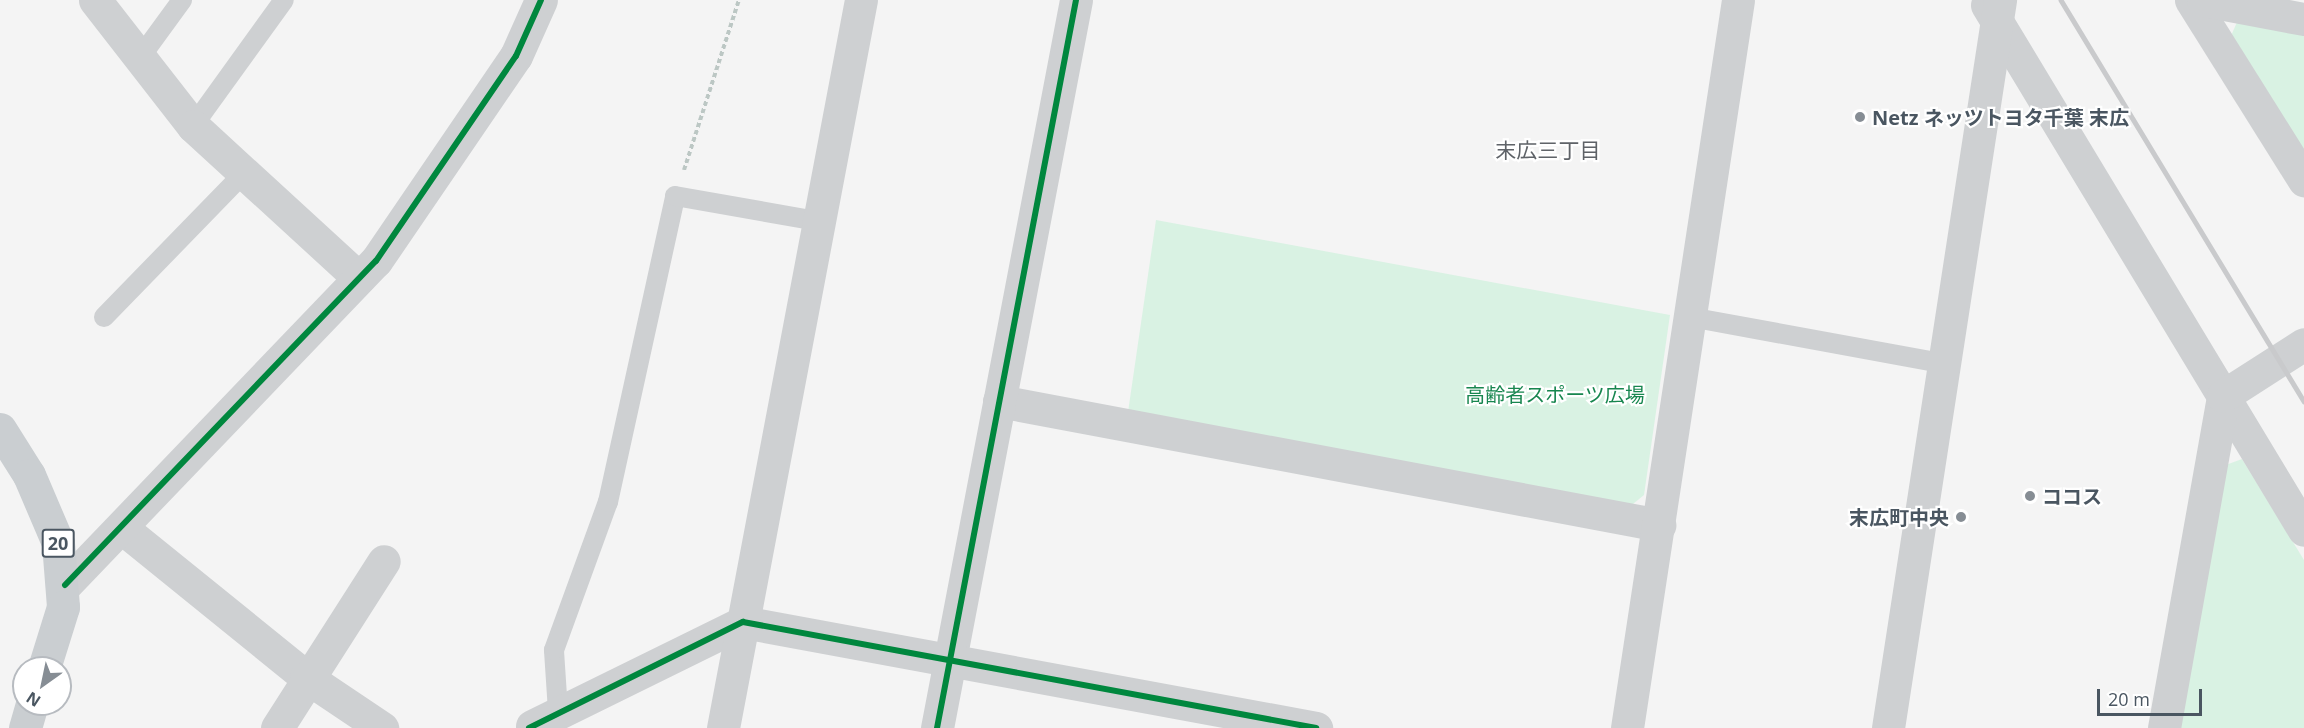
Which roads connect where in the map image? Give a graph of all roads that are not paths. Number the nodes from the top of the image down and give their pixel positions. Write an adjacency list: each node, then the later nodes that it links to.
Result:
1 (95, 0): 12 (street)
2 (182, 0): 12 (lane)
3 (284, 0): 13 (lane)
4 (541, 0): 17 (street)
5 (861, 0): 16 (street)
6 (1076, 0): 23 (street)
7 (1738, 0): 19 (street)
8 (2191, 0): 15 (street)
9 (2203, 0): 11 (street)
10 (1994, 7): 21 (street); 22 (street)
11 (2304, 19)
12 (139, 59): 13 (street)
13 (193, 126): 14 (street)
14 (244, 173): 17 (street); 18 (lane)
15 (2304, 180)
16 (817, 221): 30 (street); 34 (lane)
17 (359, 278): 26 (street)
18 (104, 317)
19 (1690, 317): 21 (lane); 25 (street)
20 (2304, 344): 22 (street)
21 (1946, 364): 41 (street)
22 (2223, 396): 27 (street); 42 (street)
23 (999, 401): 25 (street); 32 (street)
24 (0, 429): 29 (main road, 20)
25 (1659, 525): 40 (street)
26 (122, 528): 29 (street); 33 (street)
27 (2304, 530)
28 (384, 561): 33 (street)
29 (65, 585): 31 (main road, 20)
30 (743, 622): 32 (street); 34 (street); 37 (street)
31 (47, 656)
32 (951, 659): 38 (street); 39 (street)
33 (306, 677): 35 (street); 36 (street)
34 (540, 722)
35 (277, 728)
36 (381, 728)
37 (723, 728)
38 (937, 728)
39 (1316, 728)
40 (1628, 728)
41 (1888, 728)
42 (2164, 728)

